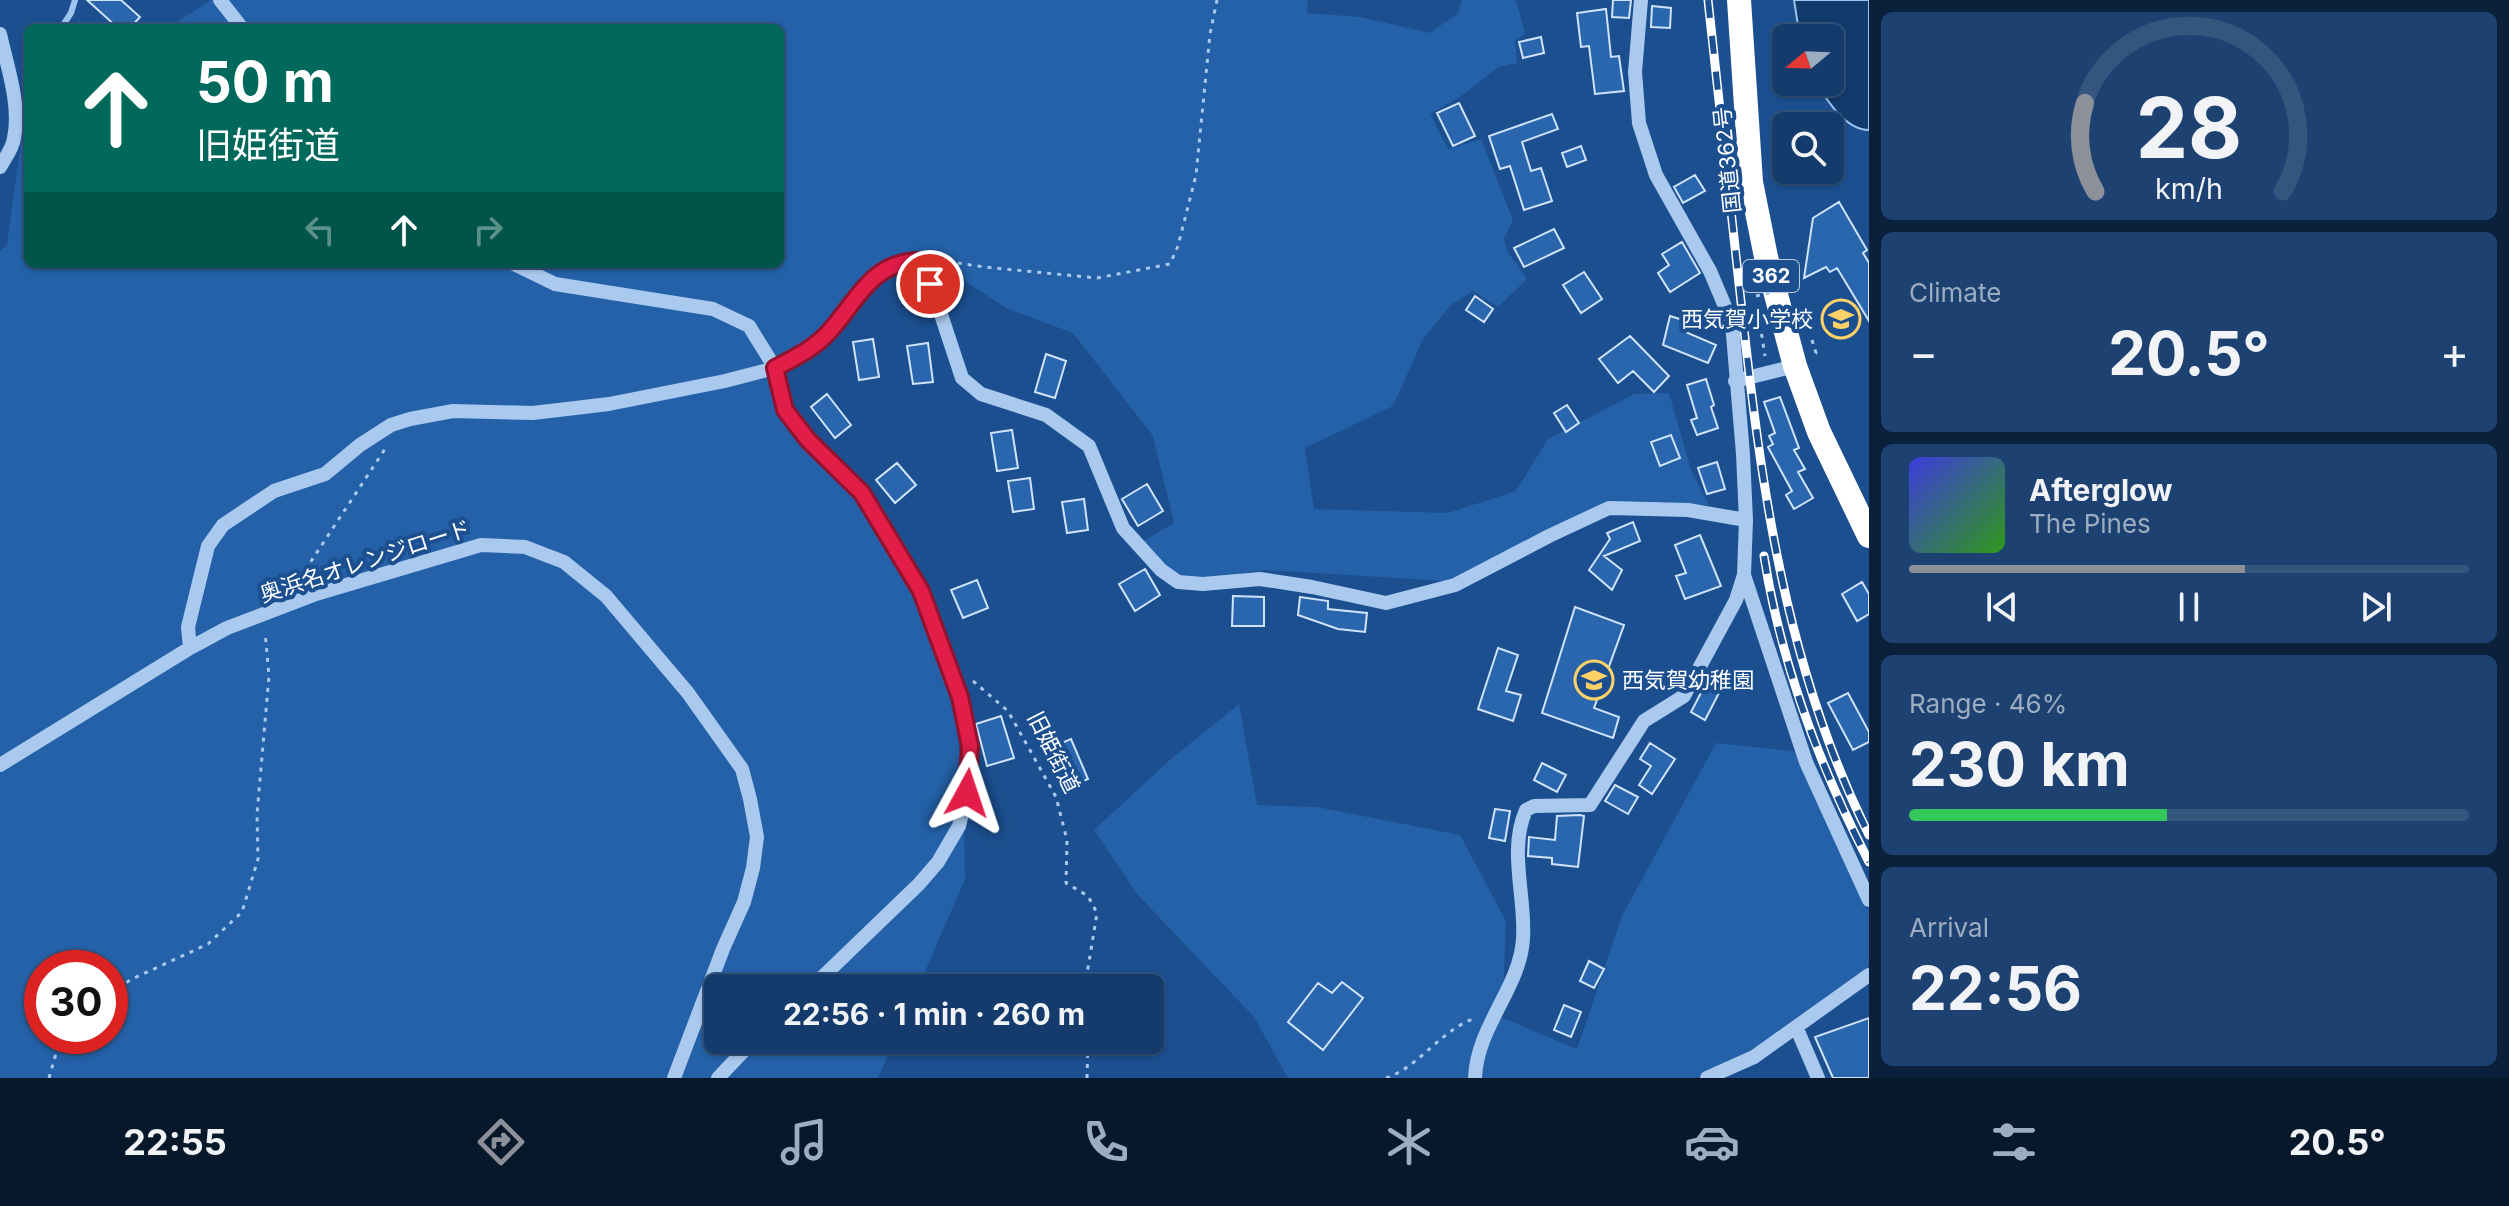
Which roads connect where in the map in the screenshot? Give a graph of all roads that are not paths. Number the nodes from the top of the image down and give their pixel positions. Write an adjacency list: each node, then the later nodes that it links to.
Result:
1 (220, 0): 4 (street)
2 (1641, 0): 10 (street)
3 (1739, 0): 8 (highway, 国道362号 / 362)
4 (239, 24)
5 (0, 34): 6 (street)
6 (0, 167)
7 (522, 268): 9 (street)
8 (1795, 366): 10 (street); 12 (highway, 国道362号 / 362)
9 (775, 368): 11 (street); 14 (street); 17 (street)
10 (1735, 381): 11 (street)
11 (1746, 520): 13 (street)
12 (1869, 536)
13 (1744, 575): 16 (street); 23 (street)
14 (190, 648): 15 (street, 奥浜名オレンジロード); 21 (street, 奥浜名オレンジロード)
15 (0, 765)
16 (1869, 900)
17 (826, 974)
18 (1869, 975): 19 (street)
19 (1797, 1029): 24 (street); 25 (street)
20 (741, 1054): 22 (street)
21 (674, 1078)
22 (718, 1078)
23 (1475, 1078)
24 (1707, 1078)
25 (1818, 1078)

